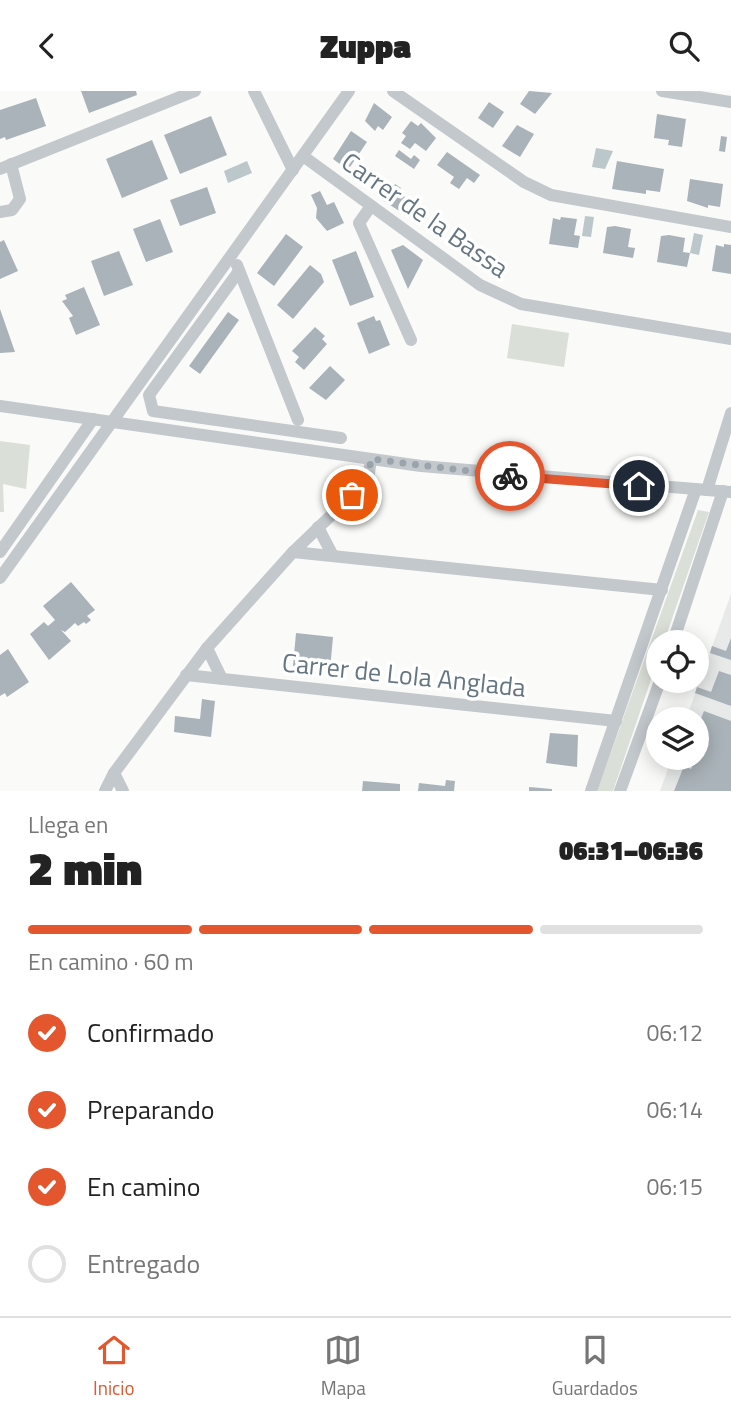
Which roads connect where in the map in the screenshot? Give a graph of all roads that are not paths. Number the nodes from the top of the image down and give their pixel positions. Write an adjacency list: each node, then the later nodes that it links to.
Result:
1 (195, 91): 8 (street)
2 (254, 91): 9 (street)
3 (349, 91): 7 (street)
4 (393, 91): 12 (street)
5 (662, 91): 6 (street)
6 (731, 102)
7 (303, 156): 9 (street); 10 (street, Carrer de la Bassa)
8 (5, 166): 11 (street)
9 (293, 170): 13 (street)
10 (371, 206): 15 (street, Carrer de la Bassa); 16 (street)
11 (0, 212)
12 (731, 227)
13 (233, 254): 14 (street); 21 (street)
14 (239, 271): 20 (street); 22 (street)
15 (731, 339)
16 (411, 340)
17 (0, 406): 19 (street)
18 (731, 413): 24 (street)
19 (93, 419): 21 (street); 27 (street)
20 (298, 420)
21 (113, 422): 23 (street); 30 (street)
22 (341, 438)
23 (371, 459): 24 (street); 26 (street)
24 (702, 490): 25 (street); 31 (street)
25 (727, 491): 32 (street)
26 (318, 527): 28 (street); 29 (street)
27 (0, 552)
28 (293, 552): 29 (street); 33 (street)
29 (333, 556): 31 (street)
30 (0, 578)
31 (662, 590): 37 (street)
32 (677, 630)
33 (207, 648): 34 (street); 35 (street)
34 (186, 675): 35 (street, Carrer de Lola Anglada); 38 (street)
35 (222, 679): 37 (street, Carrer de Lola Anglada)
36 (656, 693): 42 (street)
37 (616, 721): 41 (street)
38 (114, 773): 39 (street); 40 (street)
39 (105, 791)
40 (122, 791)
41 (591, 791)
42 (620, 791)

